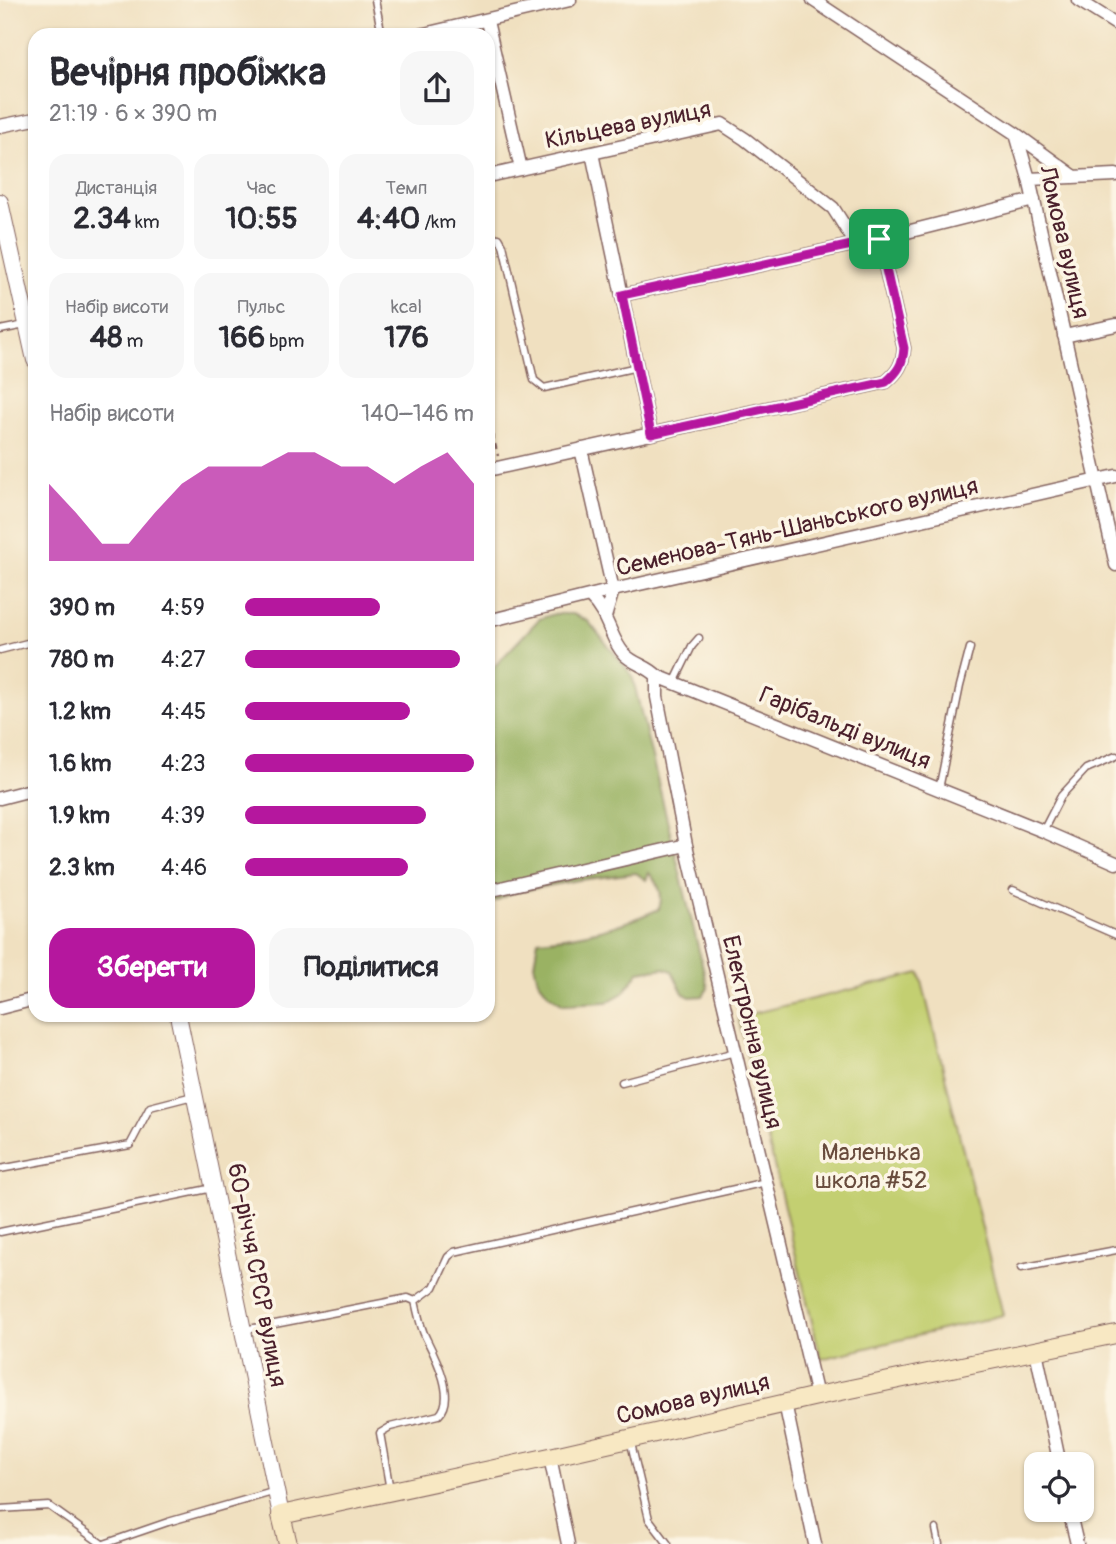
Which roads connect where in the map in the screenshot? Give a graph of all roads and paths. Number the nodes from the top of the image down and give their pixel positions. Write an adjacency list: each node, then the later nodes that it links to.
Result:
1 (375, 0): 7 (lane)
2 (570, 0): 5 (street)
3 (813, 0): 13 (street)
4 (1078, 0): 6 (street)
5 (487, 20): 8 (street); 9 (street)
6 (1116, 24)
7 (381, 28)
8 (451, 28)
9 (489, 28)
10 (495, 55): 15 (street)
11 (28, 120): 12 (street)
12 (0, 126)
13 (1016, 134): 18 (street); 19 (street, Ломова вулиця)
14 (593, 153): 15 (street, Кільцева вулиця); 24 (street, Кільцева вулиця); 25 (street)
15 (521, 169): 16 (street, Кільцева вулиця)
16 (495, 175)
17 (1116, 176): 18 (street)
18 (1075, 177): 19 (street)
19 (1029, 179): 20 (street, Ломова вулиця)
20 (1034, 200): 23 (street); 30 (street, Ломова вулиця)
21 (0, 202): 26 (street)
22 (495, 238): 31 (lane)
23 (879, 239): 24 (street); 32 (street)
24 (856, 244): 25 (street)
25 (622, 295): 31 (street)
26 (26, 324): 28 (lane); 29 (street)
27 (1116, 324): 30 (street)
28 (0, 330)
29 (28, 332)
30 (1064, 336): 36 (street, Ломова вулиця)
31 (637, 368): 32 (street)
32 (651, 434): 33 (street)
33 (581, 449): 34 (street); 38 (street)
34 (495, 468)
35 (1116, 476): 36 (street, Семенова-Тянь-Шаньського вулиця)
36 (1097, 480): 37 (street, Ломова вулиця); 38 (street, Семенова-Тянь-Шаньського вулиця)
37 (1116, 565)
38 (613, 590): 39 (street, Семенова-Тянь-Шаньського вулиця); 40 (street)
39 (590, 597): 40 (street, Гарібальді вулиця); 41 (street, Семенова-Тянь-Шаньського вулиця)
40 (605, 617): 46 (street, Гарібальді вулиця)
41 (495, 619)
42 (699, 638): 47 (lane)
43 (28, 643): 45 (lane)
44 (970, 648): 49 (lane)
45 (0, 650)
46 (657, 676): 47 (street, Гарібальді вулиця); 53 (street, Електронна вулиця)
47 (675, 681): 49 (street, Гарібальді вулиця)
48 (1116, 755): 52 (lane)
49 (939, 789): 52 (street, Гарібальді вулиця)
50 (28, 791): 51 (street)
51 (0, 798)
52 (1043, 831): 54 (street, Гарібальді вулиця)
53 (686, 845): 55 (street); 61 (street, Електронна вулиця)
54 (1116, 863)
55 (495, 889)
56 (1013, 890): 57 (lane)
57 (1116, 935)
58 (28, 1001): 59 (street)
59 (0, 1008)
60 (179, 1022): 63 (street, 60-річчя СРСР вулиця)
61 (736, 1052): 62 (lane); 65 (street, Електронна вулиця)
62 (622, 1083)
63 (195, 1095): 64 (lane); 66 (street, 60-річчя СРСР вулиця)
64 (0, 1169)
65 (766, 1182): 70 (lane); 74 (street, Електронна вулиця)
66 (215, 1188): 67 (lane); 71 (street, 60-річчя СРСР вулиця)
67 (0, 1232)
68 (1116, 1250): 69 (lane)
69 (1021, 1268)
70 (415, 1301): 71 (lane); 80 (lane)
71 (242, 1331): 79 (street, 60-річчя СРСР вулиця)
72 (1116, 1334): 73 (main road, Сомова вулиця)
73 (1036, 1351): 74 (main road, Сомова вулиця); 77 (street)
74 (817, 1396): 75 (main road, Сомова вулиця)
75 (785, 1404): 76 (main road, Сомова вулиця); 89 (street)
76 (630, 1437): 78 (main road, Сомова вулиця); 88 (lane)
77 (1057, 1452)
78 (550, 1457): 80 (main road, Сомова вулиця); 87 (street)
79 (276, 1491): 82 (street, 60-річчя СРСР вулиця); 85 (lane)
80 (390, 1492): 82 (main road, Сомова вулиця)
81 (0, 1509): 85 (lane)
82 (281, 1515): 86 (main road, 60-річчя СРСР вулиця)
83 (1072, 1522): 91 (street)
84 (936, 1529): 90 (lane)
85 (103, 1544)
86 (288, 1544)
87 (568, 1544)
88 (668, 1544)
89 (815, 1544)
90 (939, 1544)
91 (1077, 1544)

